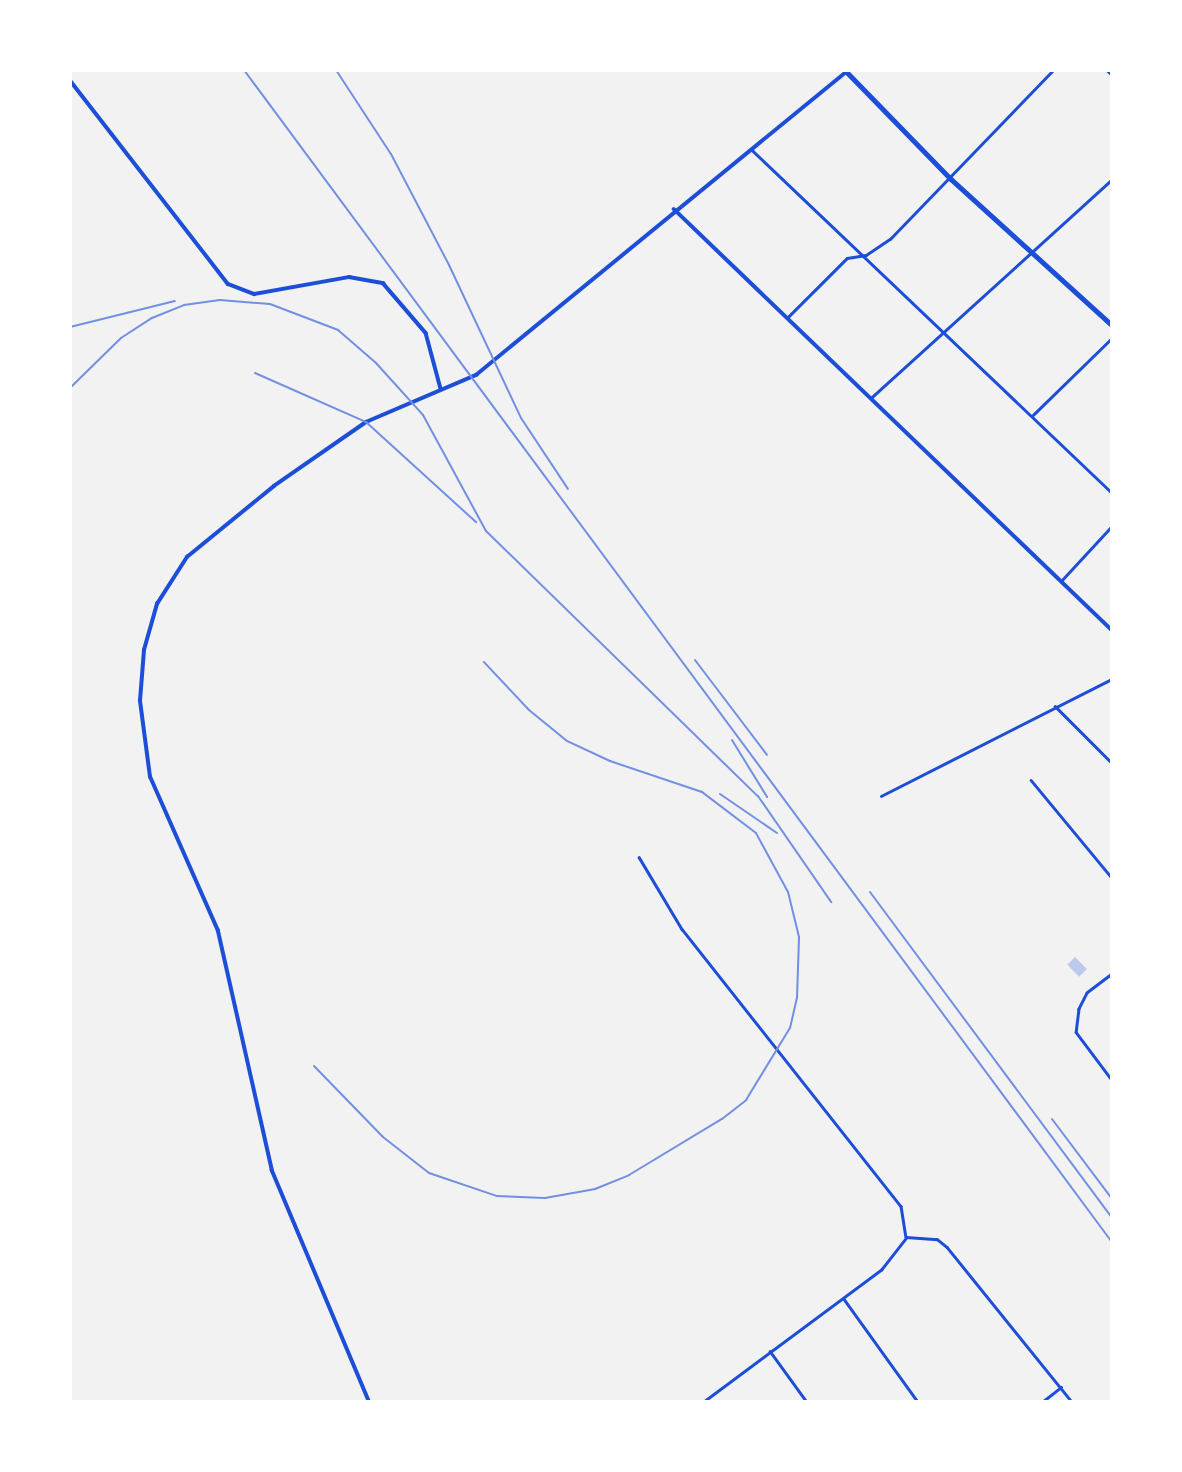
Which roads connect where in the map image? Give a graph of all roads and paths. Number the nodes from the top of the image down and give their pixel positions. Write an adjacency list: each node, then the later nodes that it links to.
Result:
1 (846, 70): 6 (street); 7 (main road)
2 (1053, 70): 7 (street)
3 (1107, 70): 4 (street)
4 (1112, 75)
5 (70, 80): 16 (street)
6 (750, 149): 9 (street); 11 (street)
7 (951, 178): 10 (main road); 11 (street)
8 (1112, 179): 10 (street)
9 (674, 209): 12 (street); 16 (street)
10 (1028, 251): 13 (main road); 14 (street)
11 (866, 255): 12 (street); 14 (street)
12 (788, 317): 17 (street)
13 (1112, 325)
14 (944, 330): 17 (street); 18 (street)
15 (1112, 338): 18 (street)
16 (441, 389): 36 (street)
17 (872, 397): 21 (street)
18 (1033, 415): 19 (street)
19 (1112, 493)
20 (1112, 526): 21 (street)
21 (1060, 581): 22 (street)
22 (1112, 630)
23 (1112, 679): 24 (street)
24 (1055, 706): 25 (street); 27 (street)
25 (1112, 763)
26 (1031, 780): 29 (street)
27 (881, 796)
28 (639, 858): 32 (street)
29 (1112, 878)
30 (1112, 974): 31 (street)
31 (1112, 1080)
32 (906, 1237): 33 (street); 35 (street)
33 (844, 1298): 34 (street); 39 (street)
34 (770, 1351): 37 (street); 38 (street)
35 (1061, 1387): 40 (street); 41 (street)
36 (369, 1402)
37 (703, 1402)
38 (807, 1402)
39 (918, 1402)
40 (1042, 1402)
41 (1072, 1402)

